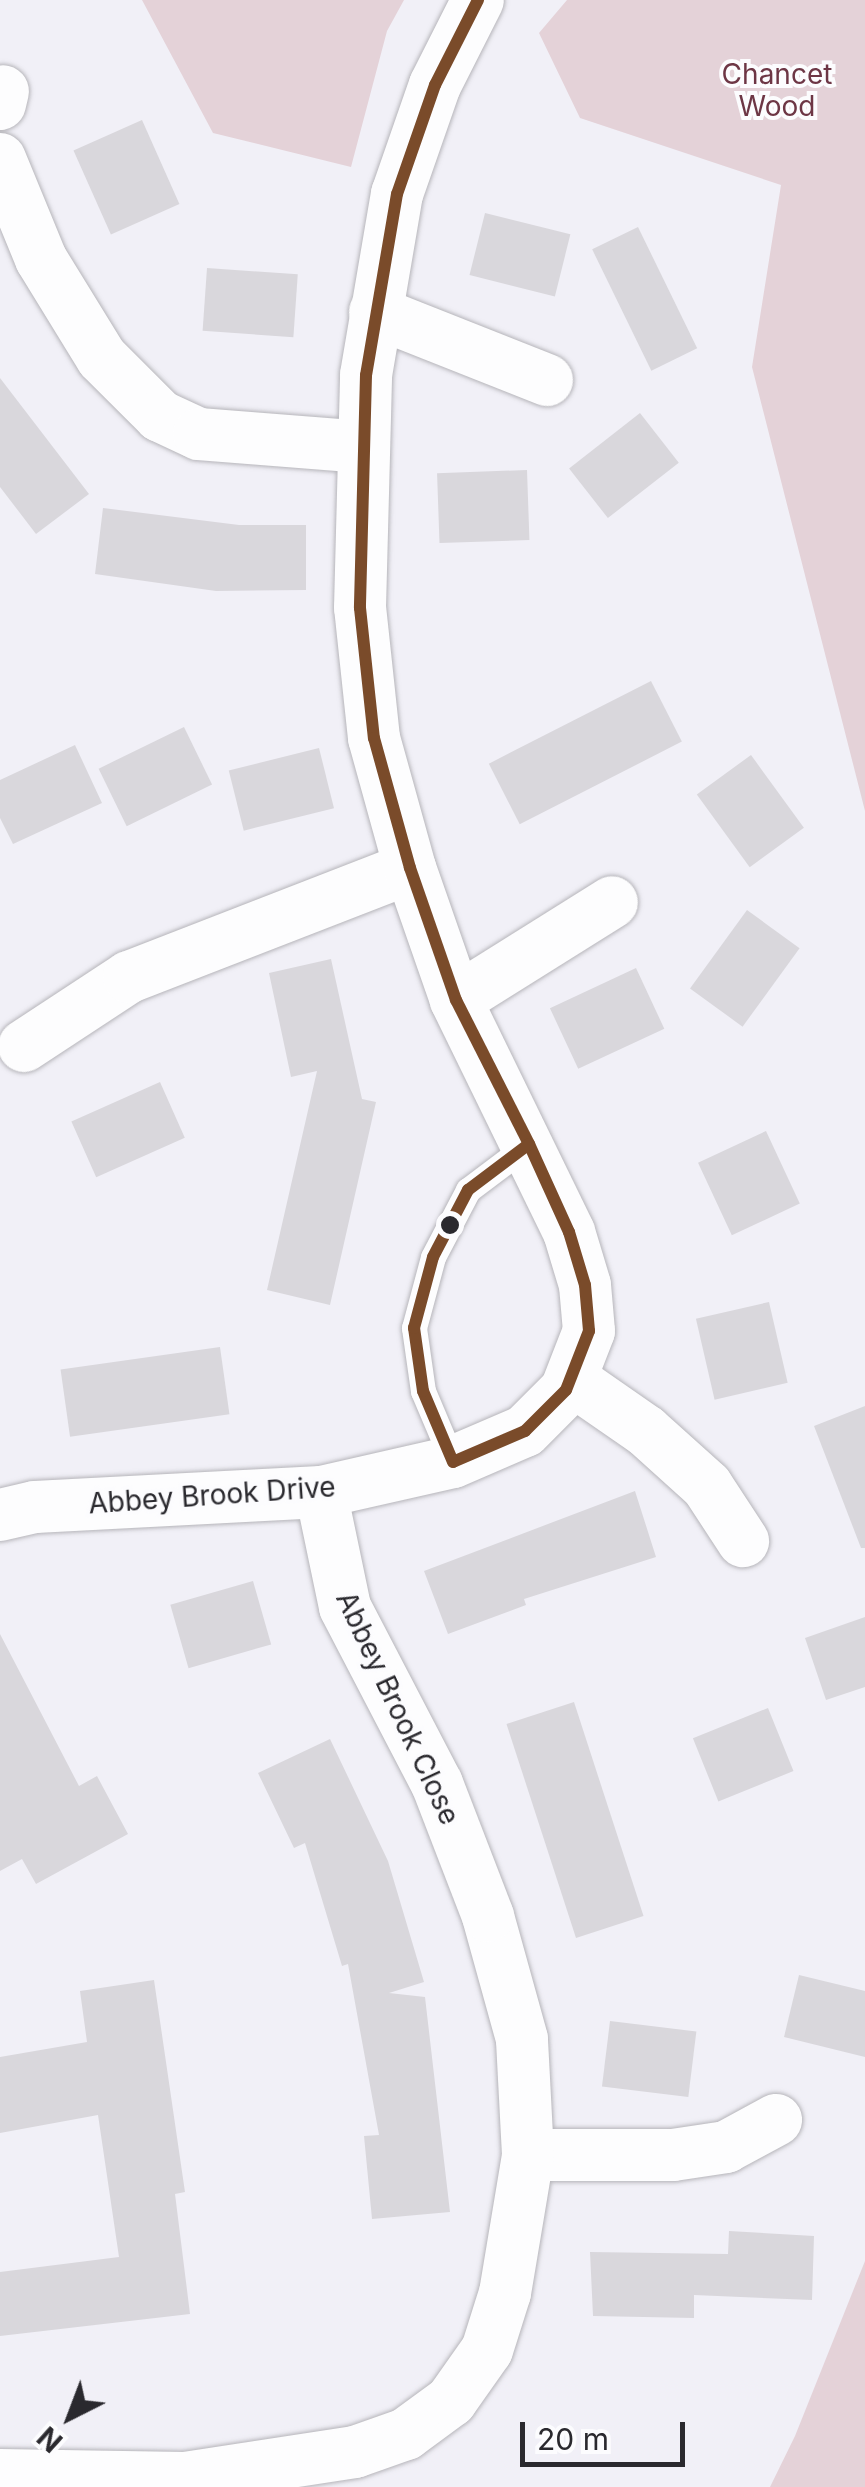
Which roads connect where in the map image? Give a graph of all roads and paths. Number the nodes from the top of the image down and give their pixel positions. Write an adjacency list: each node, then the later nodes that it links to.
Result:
1 (478, 0): 4 (street, Abbey Brook Drive)
2 (0, 160): 3 (street)
3 (20, 268): 6 (street)
4 (375, 312): 5 (street); 6 (street, Abbey Brook Drive)
5 (547, 380)
6 (363, 447): 7 (street, Abbey Brook Drive)
7 (410, 868): 9 (street, Abbey Brook Drive); 10 (street)
8 (612, 902): 9 (street)
9 (456, 1000): 11 (street, Abbey Brook Drive)
10 (24, 1046)
11 (529, 1144): 12 (street, Abbey Brook Drive); 13 (lane)
12 (571, 1379): 13 (street, Abbey Brook Drive); 16 (street)
13 (453, 1462): 14 (street, Abbey Brook Drive)
14 (321, 1492): 15 (street, Abbey Brook Drive); 18 (street, Abbey Brook Close)
15 (0, 1516)
16 (743, 1541)
17 (776, 2120): 18 (street)
18 (528, 2155): 20 (street, Abbey Brook Close)
19 (0, 2475): 20 (street, Abbey Brook Close)
20 (185, 2482)

